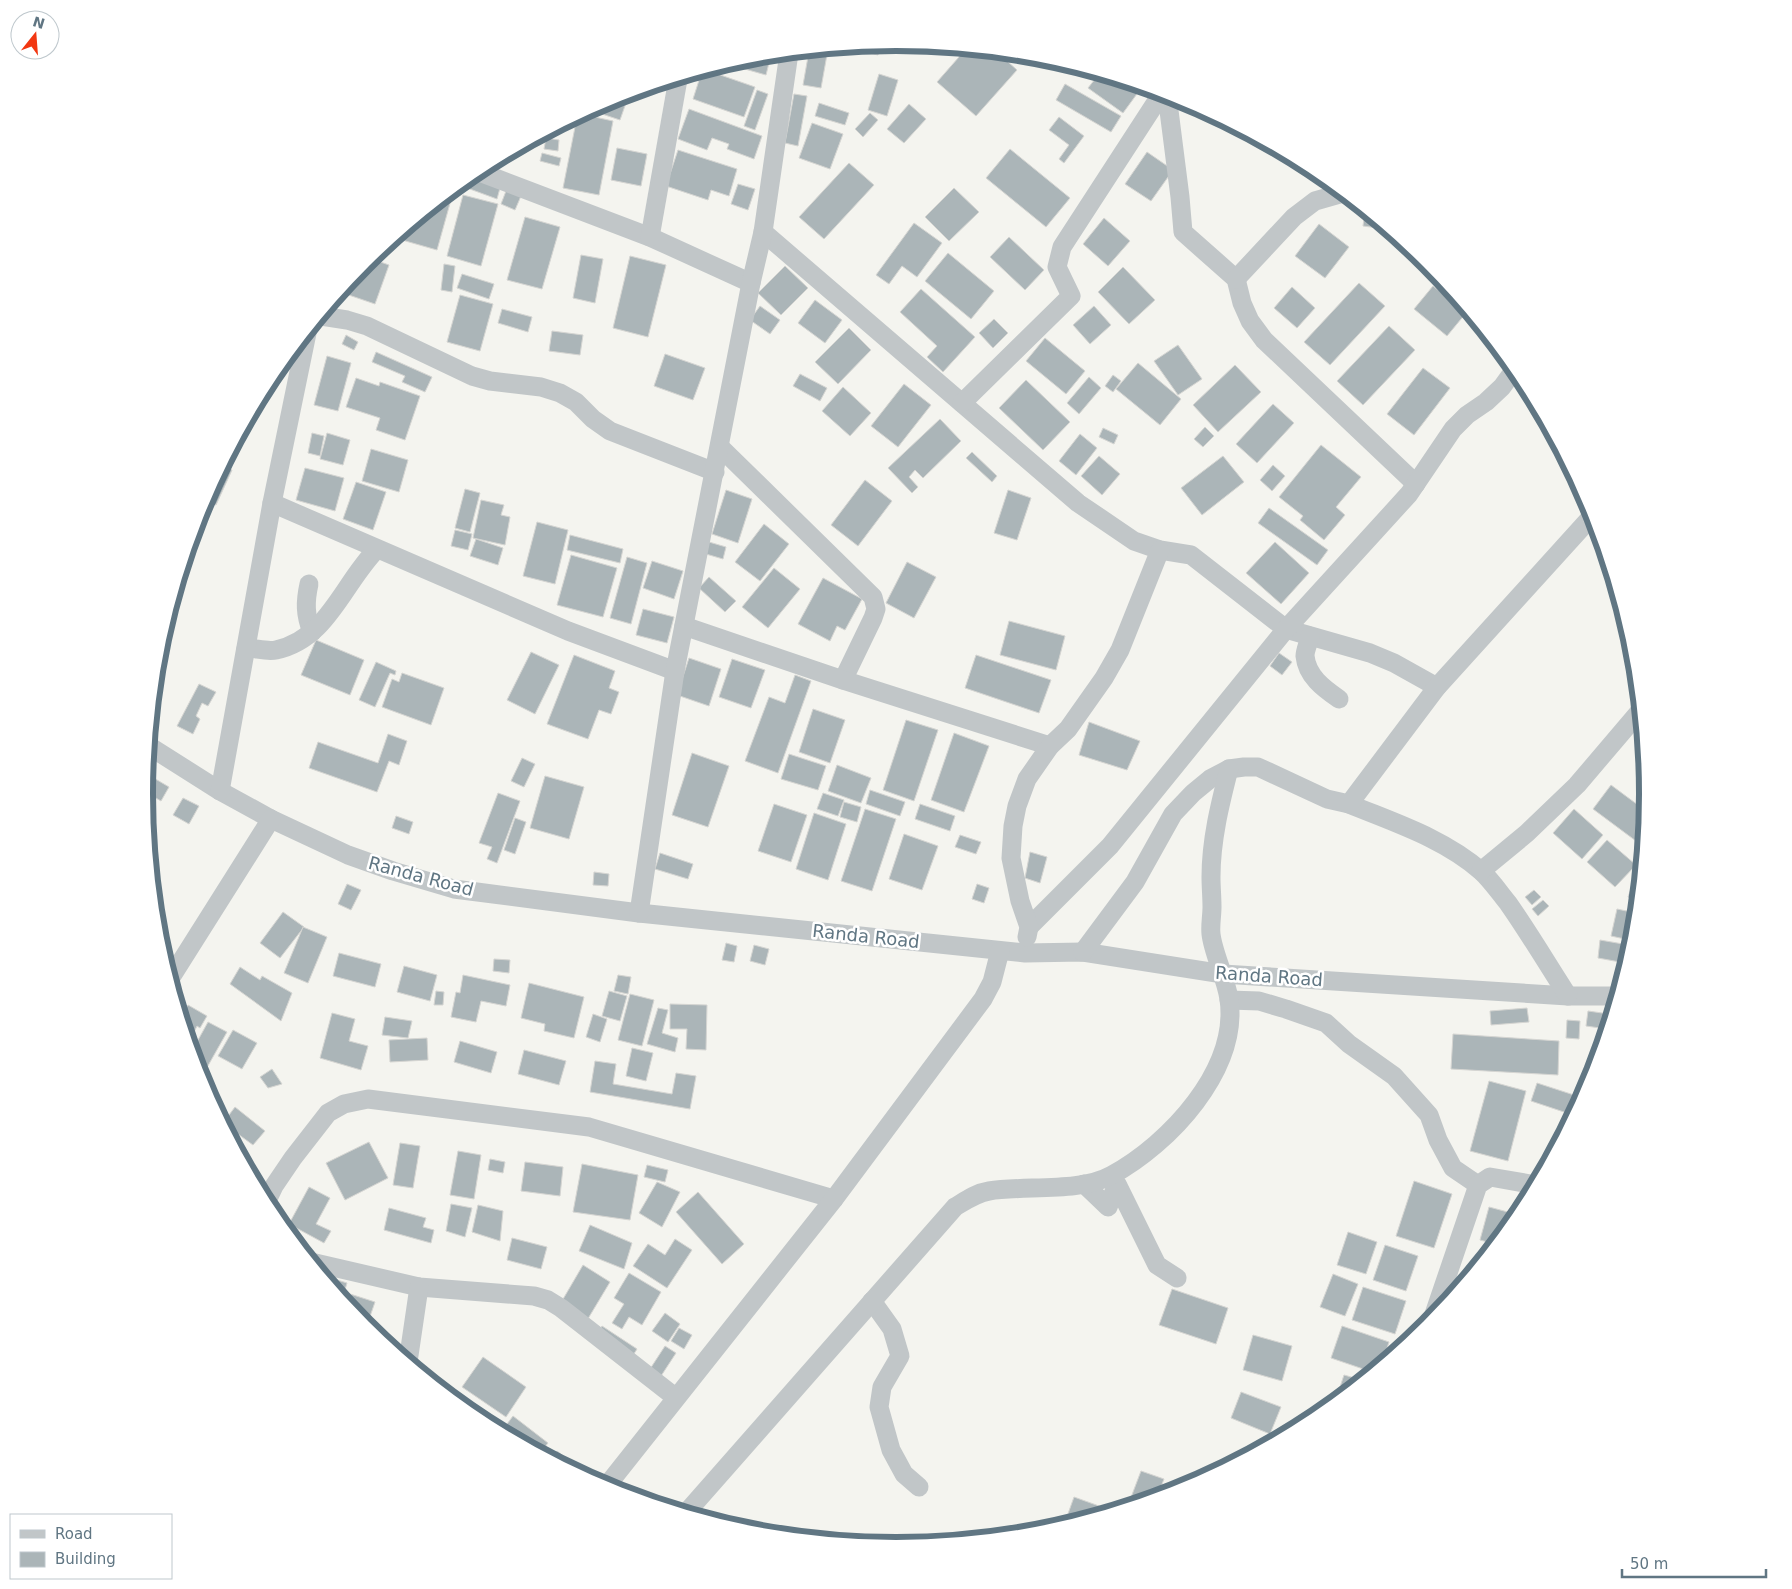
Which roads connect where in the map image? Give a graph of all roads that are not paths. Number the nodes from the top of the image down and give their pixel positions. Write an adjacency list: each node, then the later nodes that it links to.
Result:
1 (788, 60): 7 (street)
2 (677, 85): 8 (street)
3 (1158, 100): 14 (street)
4 (1168, 103): 9 (street)
5 (486, 175): 8 (street)
6 (1335, 195): 9 (street)
7 (764, 232): 10 (street); 14 (street)
8 (650, 237): 10 (street)
9 (1236, 279): 17 (street)
10 (751, 283): 15 (street)
11 (327, 317): 16 (street)
12 (305, 344): 18 (street)
13 (1510, 376): 17 (street)
14 (962, 403): 21 (street)
15 (720, 447): 16 (street); 29 (street)
16 (715, 472): 23 (street)
17 (1416, 484): 24 (street)
18 (272, 503): 20 (street); 27 (street)
19 (1587, 521): 30 (street)
20 (377, 549): 25 (street); 28 (street)
21 (1160, 550): 24 (street); 33 (street)
22 (309, 584): 25 (street)
23 (684, 626): 28 (street); 29 (street)
24 (1286, 628): 26 (street); 41 (street)
25 (312, 632): 27 (street)
26 (1310, 636): 30 (street); 31 (street)
27 (246, 648): 36 (street)
28 (675, 671): 40 (street)
29 (843, 680): 33 (street)
30 (1437, 687): 37 (street)
31 (1339, 699)
32 (1635, 717): 39 (street)
33 (1050, 746): 41 (street)
34 (154, 749): 36 (street, Randa Road)
35 (1229, 769): 37 (street); 43 (street); 46 (street)
36 (220, 791): 38 (street, Randa Road)
37 (1349, 804): 39 (street)
38 (271, 819): 40 (street, Randa Road); 45 (street)
39 (1481, 872): 47 (street)
40 (640, 913): 42 (street, Randa Road)
41 (1028, 927): 44 (street)
42 (1000, 950): 44 (street, Randa Road); 54 (street)
43 (1083, 952): 44 (street, Randa Road); 46 (street, Randa Road)
44 (1025, 953)
45 (174, 972)
46 (1223, 974): 47 (street, Randa Road); 49 (street)
47 (1568, 996): 48 (street, Randa Road)
48 (1611, 996)
49 (1230, 1000): 50 (street); 52 (street)
50 (1084, 1184): 56 (street); 58 (street)
51 (1529, 1184): 52 (street)
52 (1478, 1185): 59 (street)
53 (270, 1194): 54 (street)
54 (834, 1199): 61 (street)
55 (320, 1264): 57 (street)
56 (1177, 1278)
57 (419, 1287): 60 (street); 61 (street)
58 (872, 1301): 63 (street); 64 (street)
59 (1438, 1303)
60 (409, 1355)
61 (676, 1398): 62 (street)
62 (611, 1481)
63 (919, 1487)
64 (690, 1508)

